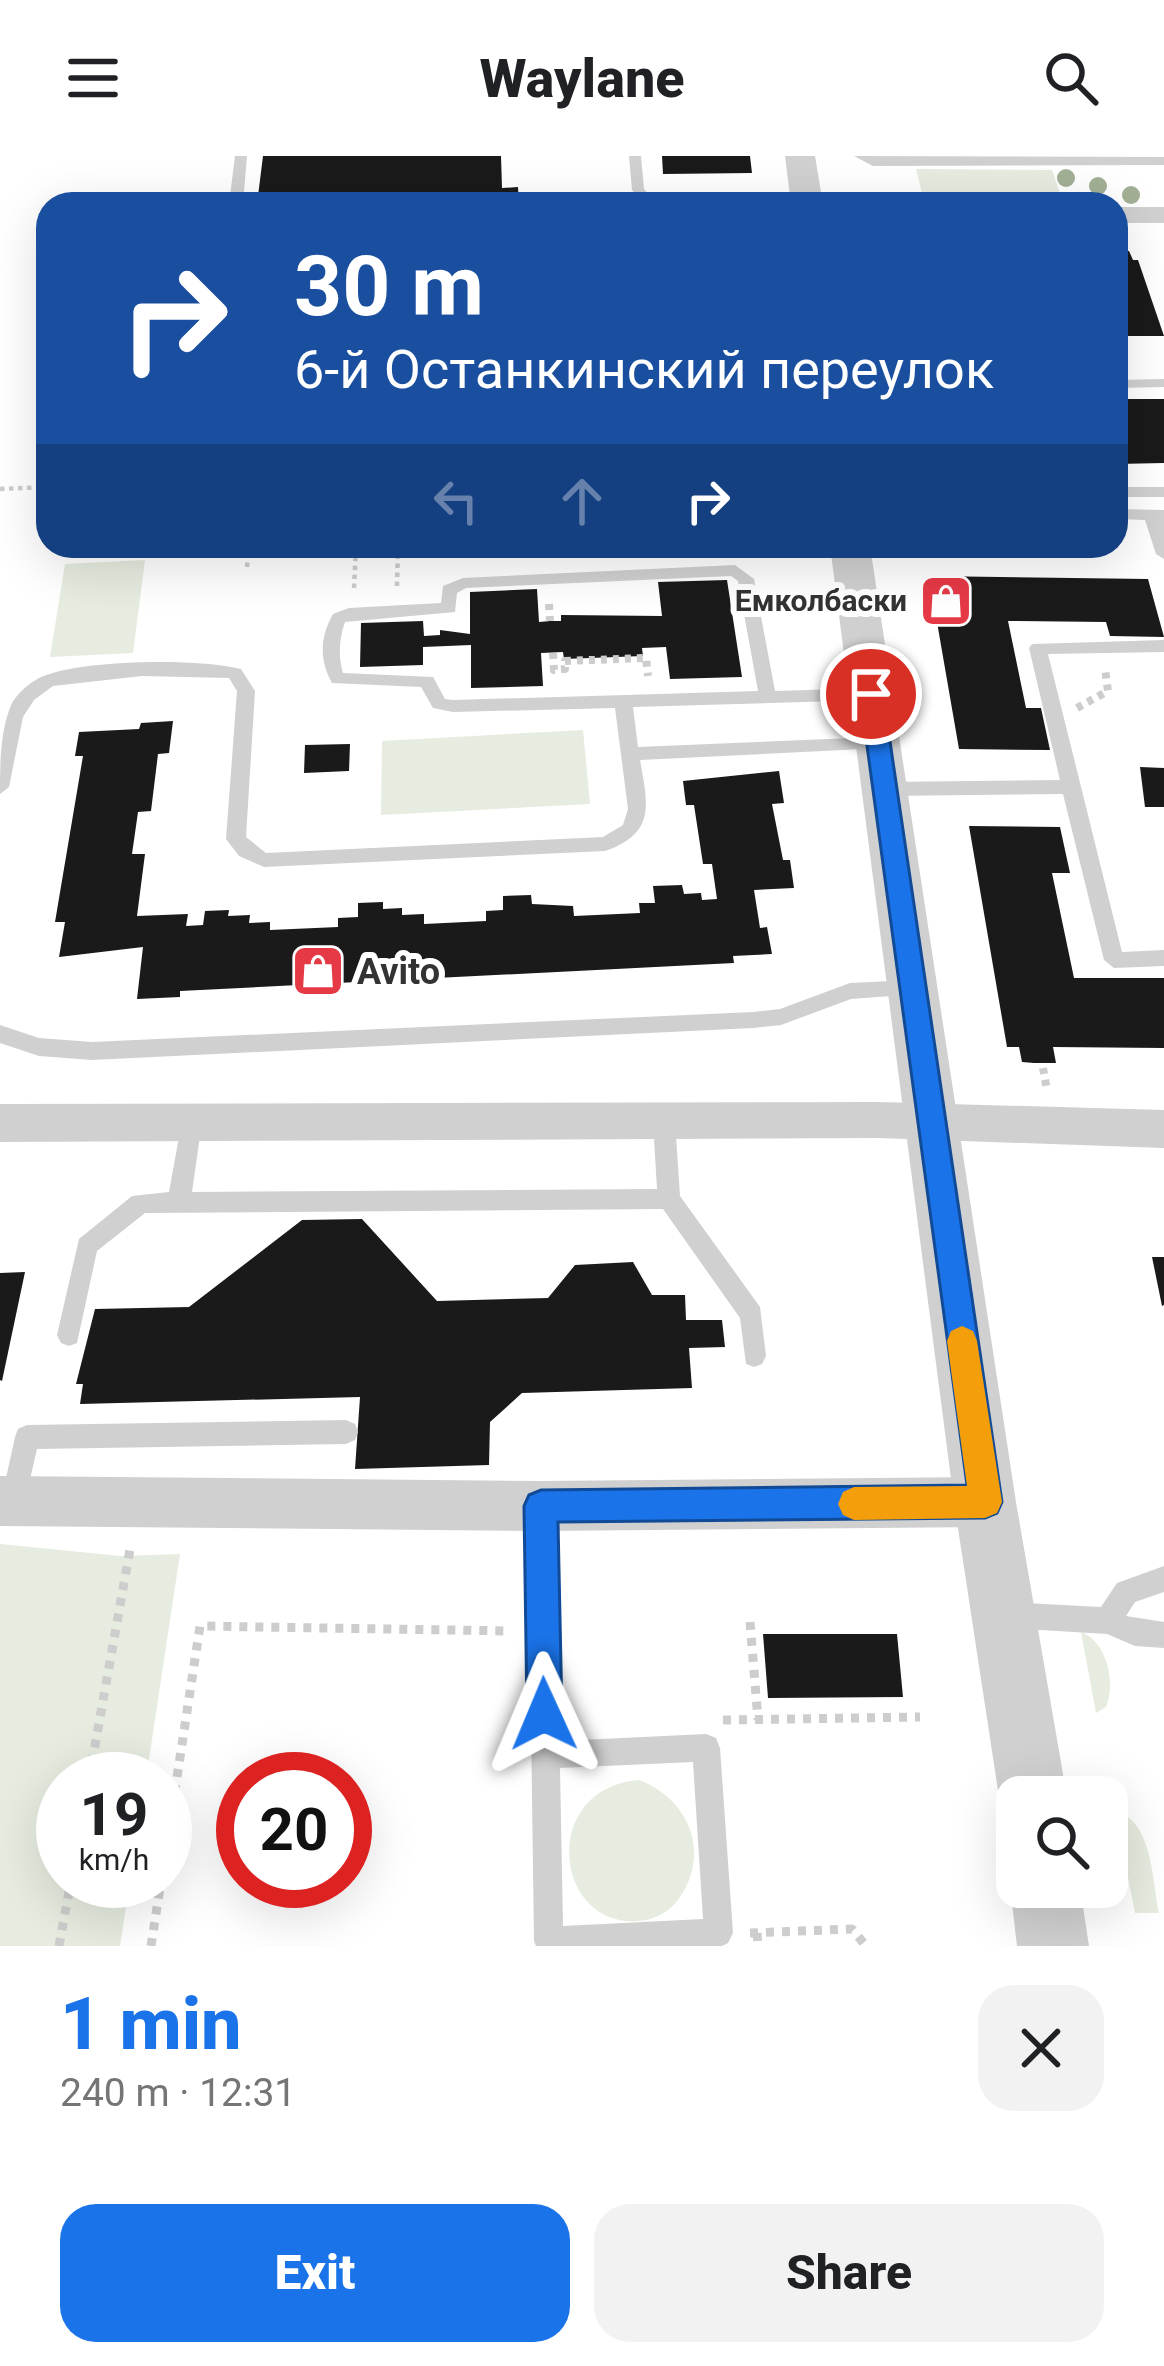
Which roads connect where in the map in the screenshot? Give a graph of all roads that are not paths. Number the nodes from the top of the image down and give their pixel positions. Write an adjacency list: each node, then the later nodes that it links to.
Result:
1 (241, 156): 6 (lane)
2 (635, 156): 7 (lane)
3 (800, 156): 8 (street)
4 (860, 156): 5 (lane)
5 (1164, 161)
6 (237, 192)
7 (640, 192)
8 (805, 192)
9 (1128, 215): 10 (street)
10 (1164, 215)
11 (1164, 383): 12 (lane)
12 (1128, 384)
13 (1128, 492): 14 (lane)
14 (1164, 492)
15 (1128, 514): 16 (lane)
16 (1158, 515): 17 (lane)
17 (1164, 554)
18 (852, 558): 21 (street)
19 (1164, 646): 26 (lane)
20 (767, 694): 21 (lane); 22 (lane); 22 (lane)
21 (871, 694): 23 (street)
22 (623, 699): 24 (lane)
23 (877, 742): 24 (lane); 27 (street)
24 (630, 754): 25 (lane)
25 (0, 787)
26 (1071, 787): 27 (lane); 28 (lane)
27 (884, 789): 29 (street)
28 (1164, 958)
29 (911, 988): 30 (lane); 31 (street)
30 (0, 1034)
31 (930, 1120): 32 (street); 35 (street); 42 (street)
32 (664, 1121): 33 (street); 36 (lane)
33 (191, 1122): 34 (street); 37 (lane)
34 (0, 1123)
35 (1164, 1129)
36 (668, 1198): 37 (lane); 39 (lane)
37 (179, 1202): 38 (lane)
38 (69, 1335)
39 (754, 1355)
40 (346, 1432): 41 (lane)
41 (7, 1501): 43 (street)
42 (985, 1502): 43 (street); 45 (street)
43 (541, 1506): 48 (lane)
44 (1164, 1579): 46 (lane)
45 (1004, 1615): 46 (lane); 49 (street)
46 (1108, 1621): 47 (lane)
47 (1164, 1635)
48 (545, 1755): 48 (lane)
49 (1030, 1776)
50 (1048, 1908): 51 (street)
51 (1053, 1946)

